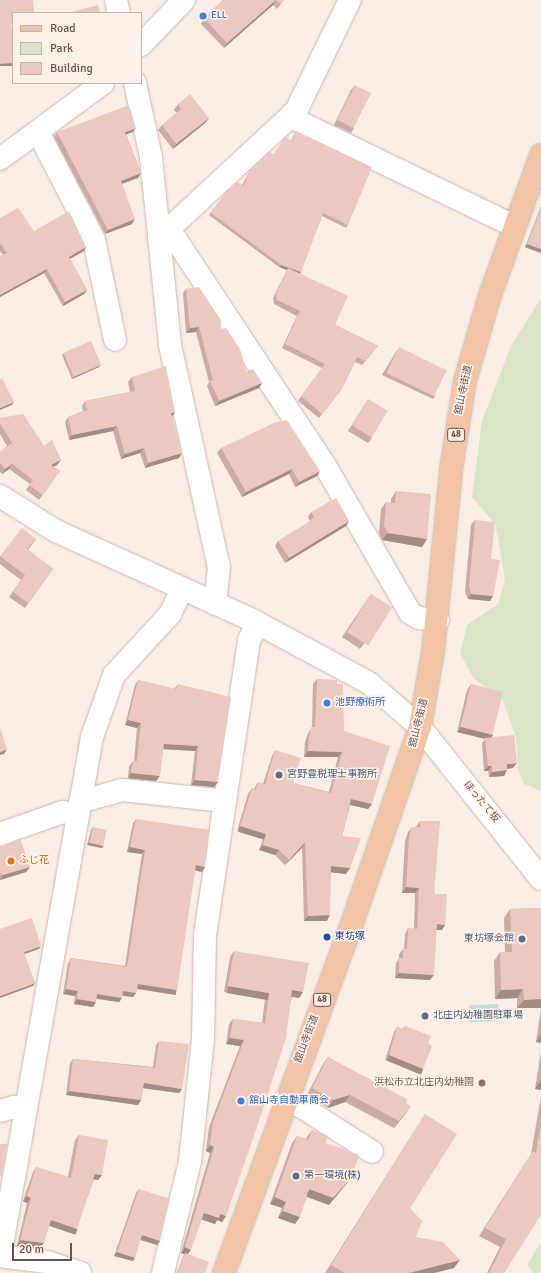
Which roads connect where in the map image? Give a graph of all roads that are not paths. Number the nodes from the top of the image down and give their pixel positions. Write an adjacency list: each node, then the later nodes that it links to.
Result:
1 (116, 0): 4 (street)
2 (184, 0): 5 (street)
3 (350, 0): 8 (street)
4 (119, 12)
5 (142, 45)
6 (103, 84): 9 (street)
7 (135, 84): 13 (street)
8 (291, 115): 12 (street); 13 (street)
9 (38, 132): 11 (street); 14 (street)
10 (541, 155): 12 (main road, 舘山寺街道 / 48)
11 (0, 159)
12 (514, 226): 18 (main road, 舘山寺街道 / 48)
13 (164, 234): 17 (street); 18 (street)
14 (115, 340)
15 (0, 496): 16 (street, ほったて坂)
16 (182, 589): 17 (street, ほったて坂); 22 (street)
17 (215, 604): 19 (street, ほったて坂)
18 (438, 620): 20 (main road, 舘山寺街道 / 48)
19 (258, 623): 20 (street, ほったて坂); 21 (street)
20 (420, 727): 24 (street, ほったて坂); 25 (main road, 舘山寺街道 / 48)
21 (225, 801): 22 (street); 31 (street)
22 (79, 808): 23 (street); 26 (street)
23 (0, 834)
24 (541, 879)
25 (284, 1101): 28 (street); 32 (main road, 舘山寺街道 / 48)
26 (26, 1109): 27 (street); 29 (street)
27 (0, 1111)
28 (372, 1152)
29 (0, 1256): 30 (street)
30 (80, 1273)
31 (163, 1273)
32 (224, 1273)

